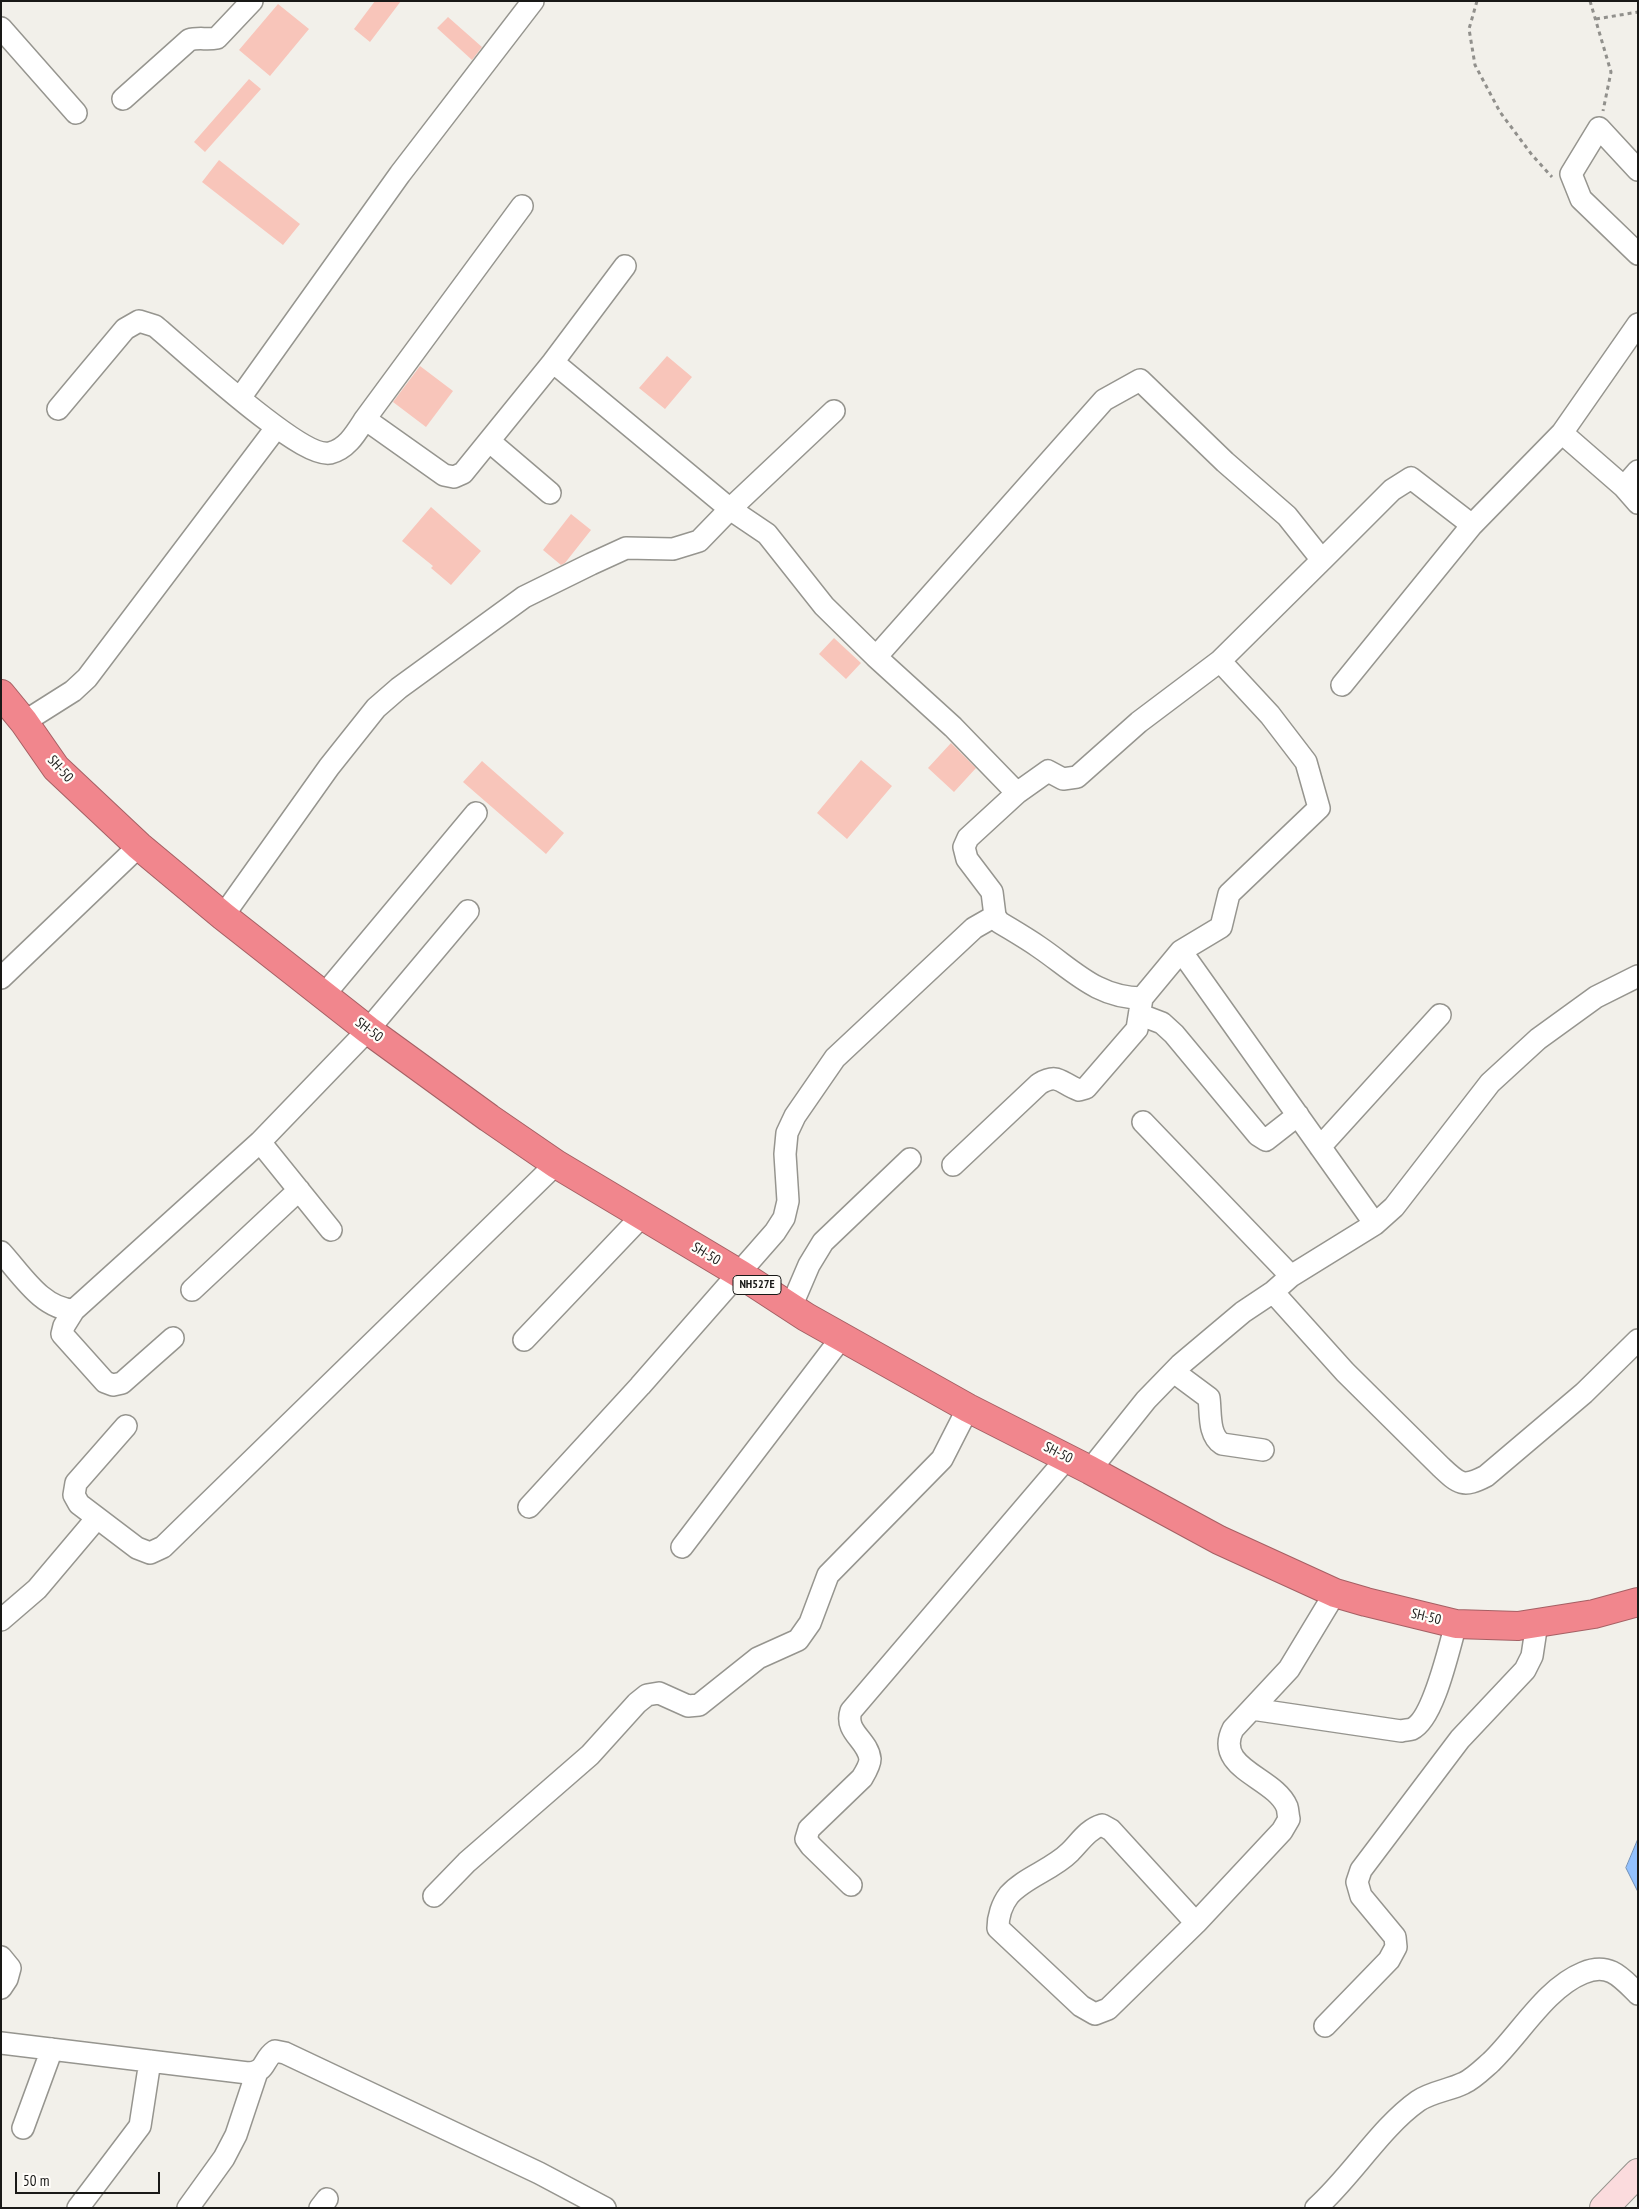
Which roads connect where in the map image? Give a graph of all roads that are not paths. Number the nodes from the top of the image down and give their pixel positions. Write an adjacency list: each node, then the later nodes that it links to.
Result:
1 (252, 1): 4 (street)
2 (533, 1): 12 (street)
3 (1, 28): 5 (street)
4 (122, 99)
5 (76, 113)
6 (1638, 170): 8 (street)
7 (522, 206): 15 (street)
8 (1638, 254)
9 (625, 266): 11 (street)
10 (1638, 324): 17 (street)
11 (553, 362): 18 (street); 23 (street)
12 (240, 398): 13 (street); 16 (street)
13 (58, 408)
14 (834, 411): 23 (street)
15 (365, 419): 16 (street); 18 (street)
16 (276, 428): 30 (street)
17 (1562, 433): 20 (street); 24 (street)
18 (489, 441): 21 (street)
19 (1638, 471): 20 (street)
20 (1624, 487): 22 (street)
21 (550, 493)
22 (1638, 503)
23 (730, 509): 26 (street); 35 (street)
24 (1472, 525): 25 (street); 28 (street)
25 (1322, 560): 26 (street); 27 (street)
26 (876, 657): 31 (street)
27 (1220, 661): 31 (street); 37 (street)
28 (1342, 685)
29 (1, 694): 30 (highway, SH-50 / NH527E)
30 (24, 722): 33 (highway, SH-50 / NH527E)
31 (1017, 793): 36 (street)
32 (476, 813): 40 (street)
33 (139, 846): 35 (highway, SH-50 / NH527E); 39 (street)
34 (468, 911): 43 (street)
35 (223, 916): 40 (highway, SH-50 / NH527E)
36 (995, 916): 41 (street); 56 (street)
37 (1181, 951): 41 (street); 44 (street)
38 (1638, 976): 53 (street)
39 (1, 978)
40 (324, 995): 43 (highway, SH-50 / NH527E)
41 (1142, 1006): 44 (street); 50 (street)
42 (1440, 1015): 47 (street)
43 (368, 1030): 46 (street); 49 (highway, SH-50 / NH527E)
44 (1298, 1115): 47 (street)
45 (1143, 1122): 57 (street)
46 (260, 1142): 51 (street); 61 (street)
47 (1320, 1147): 53 (street)
48 (910, 1159): 60 (street)
49 (556, 1164): 52 (highway, SH-50 / NH527E); 72 (street)
50 (953, 1165)
51 (299, 1190): 54 (street); 58 (street)
52 (642, 1216): 56 (highway, SH-50 / NH527E); 64 (street)
53 (1375, 1224): 57 (street)
54 (331, 1230)
55 (1, 1252): 61 (street)
56 (740, 1274): 60 (highway, SH-50 / NH527E); 71 (street)
57 (1291, 1276): 59 (street)
58 (192, 1290)
59 (1273, 1292): 65 (street); 66 (street)
60 (791, 1308): 62 (highway, SH-50 / NH527E)
61 (74, 1310): 63 (street)
62 (842, 1337): 67 (highway, SH-50 / NH527E); 73 (street)
63 (173, 1338)
64 (524, 1340)
65 (1638, 1340)
66 (1174, 1372): 69 (street); 70 (street)
67 (968, 1408): 70 (highway, SH-50 / NH527E); 81 (street)
68 (126, 1426): 72 (street)
69 (1263, 1450)
70 (1079, 1464): 74 (highway, SH-50 / NH527E); 80 (street)
71 (529, 1507)
72 (97, 1518): 76 (street)
73 (682, 1547)
74 (1336, 1592): 78 (highway, SH-50 / NH527E); 79 (street)
75 (1638, 1602): 77 (highway, SH-50 / NH527E)
76 (1, 1620)
77 (1537, 1623): 78 (highway, SH-50 / NH527E); 86 (street)
78 (1456, 1624): 79 (street)
79 (1252, 1709): 82 (street)
80 (851, 1886)
81 (434, 1896)
82 (1196, 1923): 82 (street)
83 (1, 1957): 84 (street)
84 (1, 1988)
85 (1638, 1994): 96 (street)
86 (1325, 2026)
87 (1, 2043): 88 (street)
88 (52, 2049): 89 (street); 91 (street)
89 (150, 2061): 90 (street); 93 (street)
90 (257, 2072): 94 (street); 95 (street)
91 (23, 2128)
92 (1638, 2173): 97 (street)
93 (78, 2208)
94 (188, 2208)
95 (605, 2208)
96 (1316, 2208)
97 (1604, 2208)

